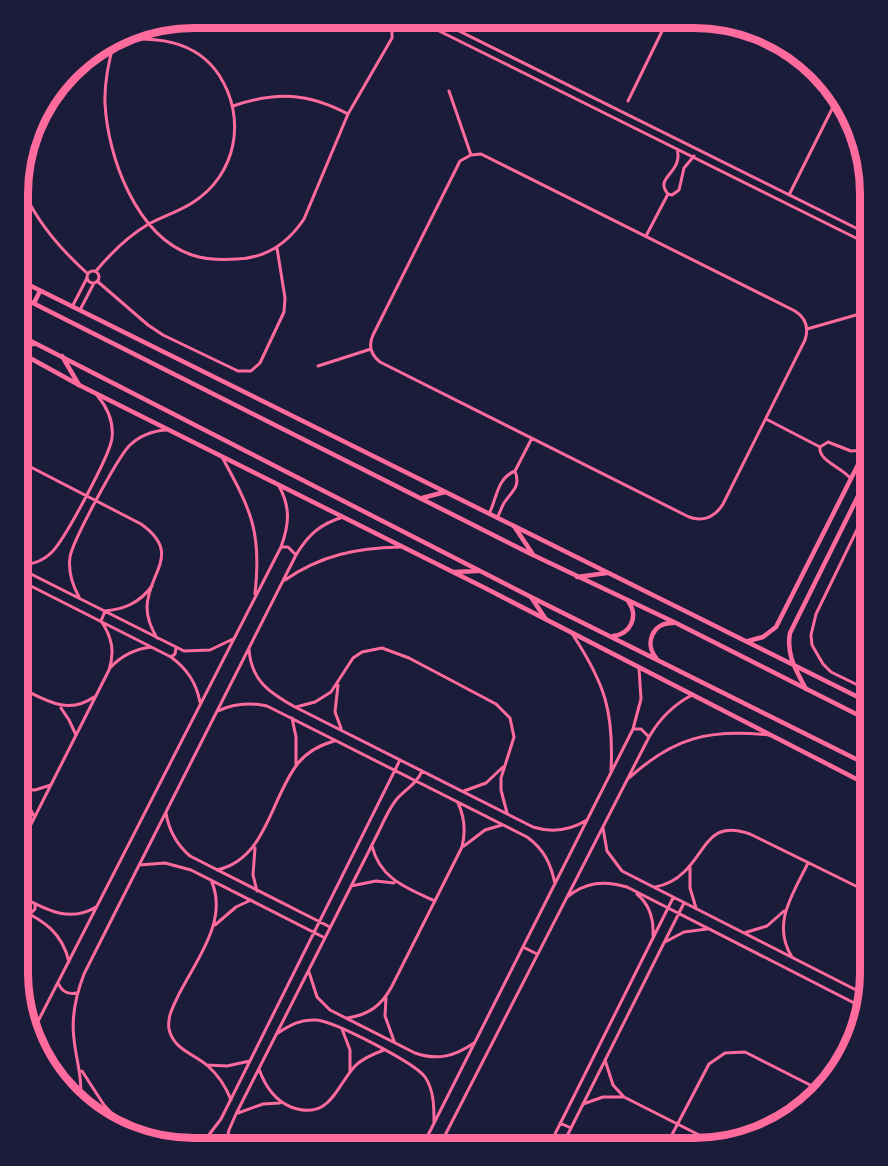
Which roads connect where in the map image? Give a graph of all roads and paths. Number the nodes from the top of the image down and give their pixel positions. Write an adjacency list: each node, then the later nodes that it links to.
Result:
1 (392, 29): 11 (street)
2 (435, 29): 12 (street)
3 (455, 29): 18 (street)
4 (663, 29): 8 (street)
5 (137, 39): 9 (street)
6 (113, 51): 20 (street)
7 (449, 91): 13 (street)
8 (628, 101)
9 (233, 106): 11 (street); 20 (street)
10 (833, 106): 18 (street)
11 (348, 114): 24 (street)
12 (677, 148): 14 (street); 15 (street)
13 (471, 154): 22 (street); 39 (street)
14 (694, 156): 16 (street); 23 (street)
15 (675, 169): 16 (street); 17 (street)
16 (682, 173): 17 (street)
17 (668, 194): 22 (street)
18 (789, 195): 21 (street)
19 (28, 201): 26 (street)
20 (148, 224): 24 (street); 25 (street)
21 (860, 230)
22 (646, 236): 35 (street)
23 (860, 240)
24 (277, 248): 27 (street)
25 (96, 271): 26 (street); 27 (street)
26 (87, 276): 27 (street); 32 (street)
27 (96, 282): 33 (street)
28 (28, 285): 29 (street)
29 (40, 291): 31 (street); 32 (street)
30 (28, 300): 31 (street)
31 (34, 303): 60 (street)
32 (72, 307): 33 (street)
33 (80, 311): 56 (street)
34 (860, 314): 35 (street)
35 (807, 329): 45 (street)
36 (28, 340): 38 (street)
37 (28, 344): 38 (street)
38 (37, 344): 40 (street)
39 (370, 349): 42 (street); 47 (street)
40 (62, 356): 43 (street); 74 (street)
41 (28, 357): 43 (street)
42 (318, 366)
43 (80, 385): 44 (street)
44 (96, 394): 46 (street); 59 (street)
45 (766, 418): 47 (street); 48 (street)
46 (168, 430): 50 (street); 62 (street)
47 (532, 438): 53 (street)
48 (820, 447): 49 (street); 54 (street)
49 (860, 450)
50 (222, 457): 55 (street); 81 (street)
51 (860, 461): 54 (street)
52 (28, 467): 59 (street)
53 (515, 471): 57 (street); 61 (street)
54 (851, 479): 86 (street)
55 (279, 486): 64 (street); 68 (street)
56 (445, 492): 60 (street); 63 (street)
57 (498, 493): 61 (street); 63 (street)
58 (860, 493): 89 (street)
59 (86, 496): 62 (street); 72 (street)
60 (422, 498): 71 (street)
61 (508, 498): 65 (street)
62 (96, 501): 80 (street); 83 (street)
63 (489, 514): 65 (street)
64 (343, 517): 69 (street); 70 (street)
65 (497, 518): 67 (street)
66 (860, 524): 105 (street)
67 (514, 526): 71 (street); 76 (street)
68 (281, 547): 70 (street); 81 (street)
69 (404, 547): 75 (street); 78 (street)
70 (296, 555): 78 (street)
71 (533, 555): 77 (street)
72 (28, 564)
73 (28, 571): 83 (street)
74 (481, 571): 75 (street); 82 (street)
75 (454, 572): 87 (street)
76 (607, 573): 77 (street); 95 (street)
77 (577, 577): 84 (street)
78 (283, 581): 97 (street)
79 (28, 585): 88 (street)
80 (152, 586): 85 (street); 93 (street)
81 (255, 597): 94 (street)
82 (531, 597): 87 (street); 92 (street)
83 (80, 598): 85 (street)
84 (625, 598): 90 (street); 92 (street)
85 (105, 612): 88 (street); 93 (street)
86 (783, 615): 89 (street); 95 (street)
87 (545, 618): 91 (street)
88 (101, 621): 96 (street); 103 (street)
89 (795, 621): 101 (street)
90 (676, 623): 100 (street); 106 (street)
91 (573, 635): 102 (street); 129 (street)
92 (610, 636): 100 (street)
93 (157, 638): 98 (street)
94 (234, 638): 98 (street); 111 (street)
95 (747, 642): 101 (street)
96 (152, 647): 99 (street); 103 (street)
97 (249, 647): 113 (street); 114 (street)
98 (177, 648): 99 (street)
99 (171, 657): 111 (street)
100 (659, 660): 124 (street)
101 (794, 666): 106 (street); 110 (street)
102 (639, 668): 108 (street); 117 (street)
103 (109, 670): 109 (street)
104 (338, 683): 113 (street); 118 (street); 126 (street)
105 (859, 686)
106 (806, 689): 115 (street)
107 (28, 691): 112 (street)
108 (692, 695): 120 (street); 121 (street)
109 (96, 696): 112 (street); 119 (street)
110 (859, 698)
111 (200, 704): 167 (street)
112 (59, 706): 119 (street)
113 (296, 707): 118 (street)
114 (216, 712): 116 (street); 138 (street)
115 (859, 716)
116 (292, 718): 122 (street); 125 (street)
117 (633, 729): 121 (street); 129 (street)
118 (341, 730): 123 (street)
119 (76, 735): 133 (street)
120 (772, 735): 130 (street); 132 (street)
121 (649, 737): 132 (street)
122 (336, 741): 125 (street); 127 (street)
123 (400, 760): 127 (street); 128 (street)
124 (859, 761)
125 (296, 766): 146 (street)
126 (504, 766): 135 (street); 139 (street)
127 (395, 770): 131 (street); 173 (street)
128 (422, 771): 131 (street); 135 (street)
129 (611, 774): 141 (street)
130 (859, 780)
131 (416, 781): 137 (street); 145 (street)
132 (625, 782): 143 (street)
133 (51, 785): 134 (street); 140 (street)
134 (28, 790)
135 (462, 791): 139 (street)
136 (28, 802): 140 (street)
137 (457, 802): 142 (street); 147 (street)
138 (166, 812): 149 (street); 151 (street)
139 (508, 814): 141 (street)
140 (35, 817): 144 (street)
141 (588, 819): 154 (street)
142 (502, 825): 147 (street); 154 (street)
143 (602, 826): 156 (street); 160 (street)
144 (28, 831)
145 (372, 844): 153 (street); 155 (street)
146 (255, 846): 151 (street); 158 (street)
147 (462, 847): 164 (street)
148 (808, 863): 150 (street); 157 (street); 170 (street)
149 (139, 865): 152 (street); 189 (street)
150 (691, 866): 156 (street); 169 (street)
151 (217, 870): 158 (street)
152 (211, 880): 162 (street); 174 (street)
153 (396, 883): 155 (street); 164 (street)
154 (555, 884): 182 (street)
155 (351, 886): 175 (street)
156 (654, 888): 161 (street)
157 (859, 888)
158 (257, 891): 173 (street)
159 (633, 891): 160 (street); 168 (street); 180 (street)
160 (566, 898): 183 (street)
161 (674, 898): 165 (street); 168 (street)
162 (251, 900): 174 (street); 177 (street)
163 (28, 901): 166 (street)
164 (435, 901): 190 (street)
165 (684, 903): 169 (street); 172 (street)
166 (35, 904): 167 (street); 171 (street)
167 (97, 906): 185 (street)
168 (668, 908): 172 (street); 180 (street)
169 (697, 909): 178 (street)
170 (785, 910): 178 (street); 184 (street)
171 (30, 914): 185 (street)
172 (679, 914): 176 (street); 181 (street)
173 (320, 922): 175 (street); 177 (street)
174 (214, 926): 201 (street)
175 (330, 927): 179 (street)
176 (708, 929): 181 (street); 191 (street)
177 (315, 932): 179 (street); 200 (street)
178 (744, 933): 184 (street)
179 (325, 938): 186 (street)
180 (653, 938): 213 (street)
181 (664, 943): 199 (street)
182 (523, 947): 183 (street); 197 (street)
183 (537, 954): 221 (street)
184 (793, 958): 188 (street)
185 (69, 962): 187 (street)
186 (308, 971): 192 (street); 195 (street)
187 (58, 983): 189 (street); 193 (street)
188 (858, 991)
189 (77, 993): 202 (street)
190 (386, 998): 192 (street); 196 (street)
191 (856, 1004)
192 (347, 1018): 196 (street)
193 (37, 1024)
194 (342, 1029): 195 (street); 198 (street); 204 (street)
195 (276, 1034): 203 (street)
196 (395, 1042): 197 (street)
197 (476, 1042): 214 (street)
198 (384, 1050): 204 (street); 214 (street)
199 (605, 1060): 207 (street); 210 (street)
200 (250, 1061): 201 (street); 208 (street)
201 (206, 1065): 208 (street)
202 (80, 1067): 206 (street); 212 (street)
203 (259, 1069): 209 (street); 211 (street)
204 (350, 1074): 209 (street)
205 (813, 1086): 215 (street)
206 (81, 1092)
207 (624, 1097): 210 (street); 215 (street)
208 (231, 1100): 218 (street)
209 (282, 1103): 211 (street)
210 (583, 1104): 216 (street)
211 (236, 1114): 219 (street)
212 (114, 1116)
213 (560, 1123): 216 (street); 222 (street)
214 (434, 1124): 220 (street)
215 (677, 1124): 217 (street); 224 (street)
216 (571, 1128): 223 (street)
217 (703, 1137)
218 (205, 1138)
219 (227, 1138)
220 (427, 1138)
221 (444, 1138)
222 (553, 1138)
223 (566, 1138)
224 (670, 1138)

